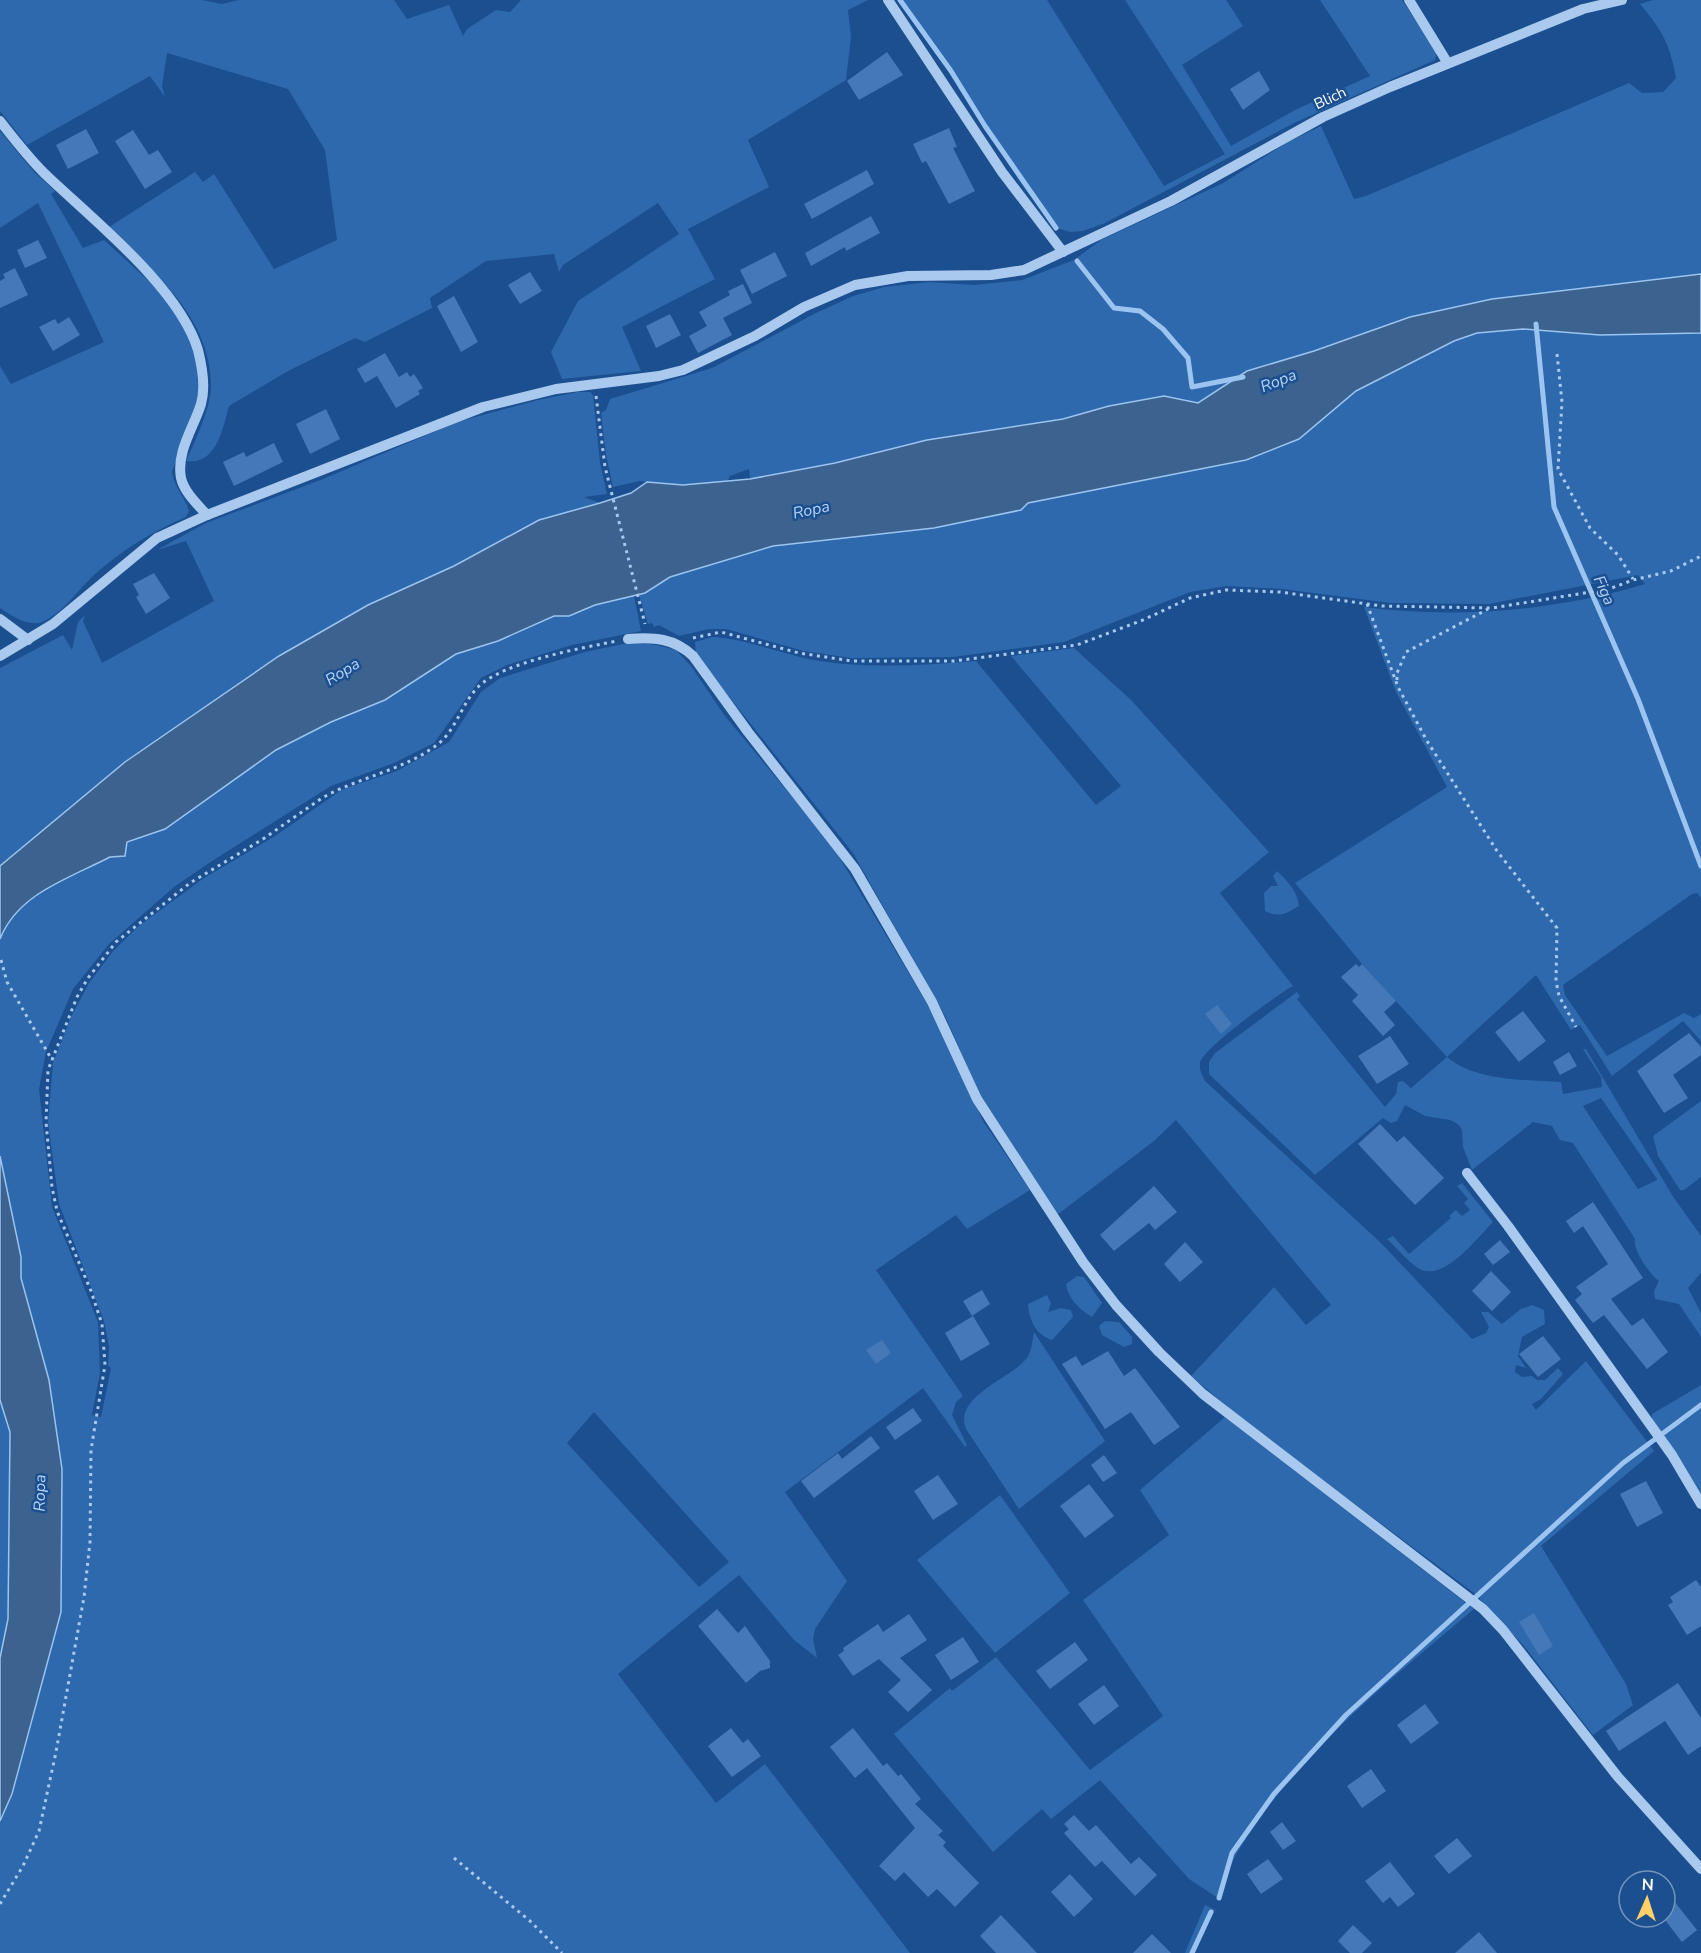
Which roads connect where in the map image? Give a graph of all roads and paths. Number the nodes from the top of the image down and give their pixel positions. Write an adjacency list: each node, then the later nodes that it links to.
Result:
1 (888, 0): 6 (street)
2 (1409, 0): 4 (street)
3 (1622, 0): 4 (street, Blich)
4 (1448, 62): 6 (street, Blich)
5 (0, 121): 9 (street)
6 (1064, 252): 8 (street, Blich)
7 (1557, 354): 11 (path)
8 (595, 384): 9 (street, Blich); 15 (path)
9 (207, 515): 17 (street, Blich)
10 (1701, 556): 11 (path)
11 (1633, 580): 13 (path)
12 (1367, 604): 13 (path); 18 (path); 20 (path)
13 (1490, 608): 20 (path)
14 (0, 619): 17 (street)
15 (649, 637): 16 (street); 18 (street)
16 (628, 639): 23 (path)
17 (28, 640): 19 (street, Blich)
18 (682, 646): 27 (street)
19 (0, 656)
20 (1398, 687): 22 (path)
21 (1, 960): 23 (path)
22 (1576, 1027)
23 (52, 1060): 28 (path)
24 (1467, 1173): 25 (street)
25 (1701, 1504)
26 (454, 1858): 29 (path)
27 (1701, 1869)
28 (0, 1904)
29 (562, 1953)

